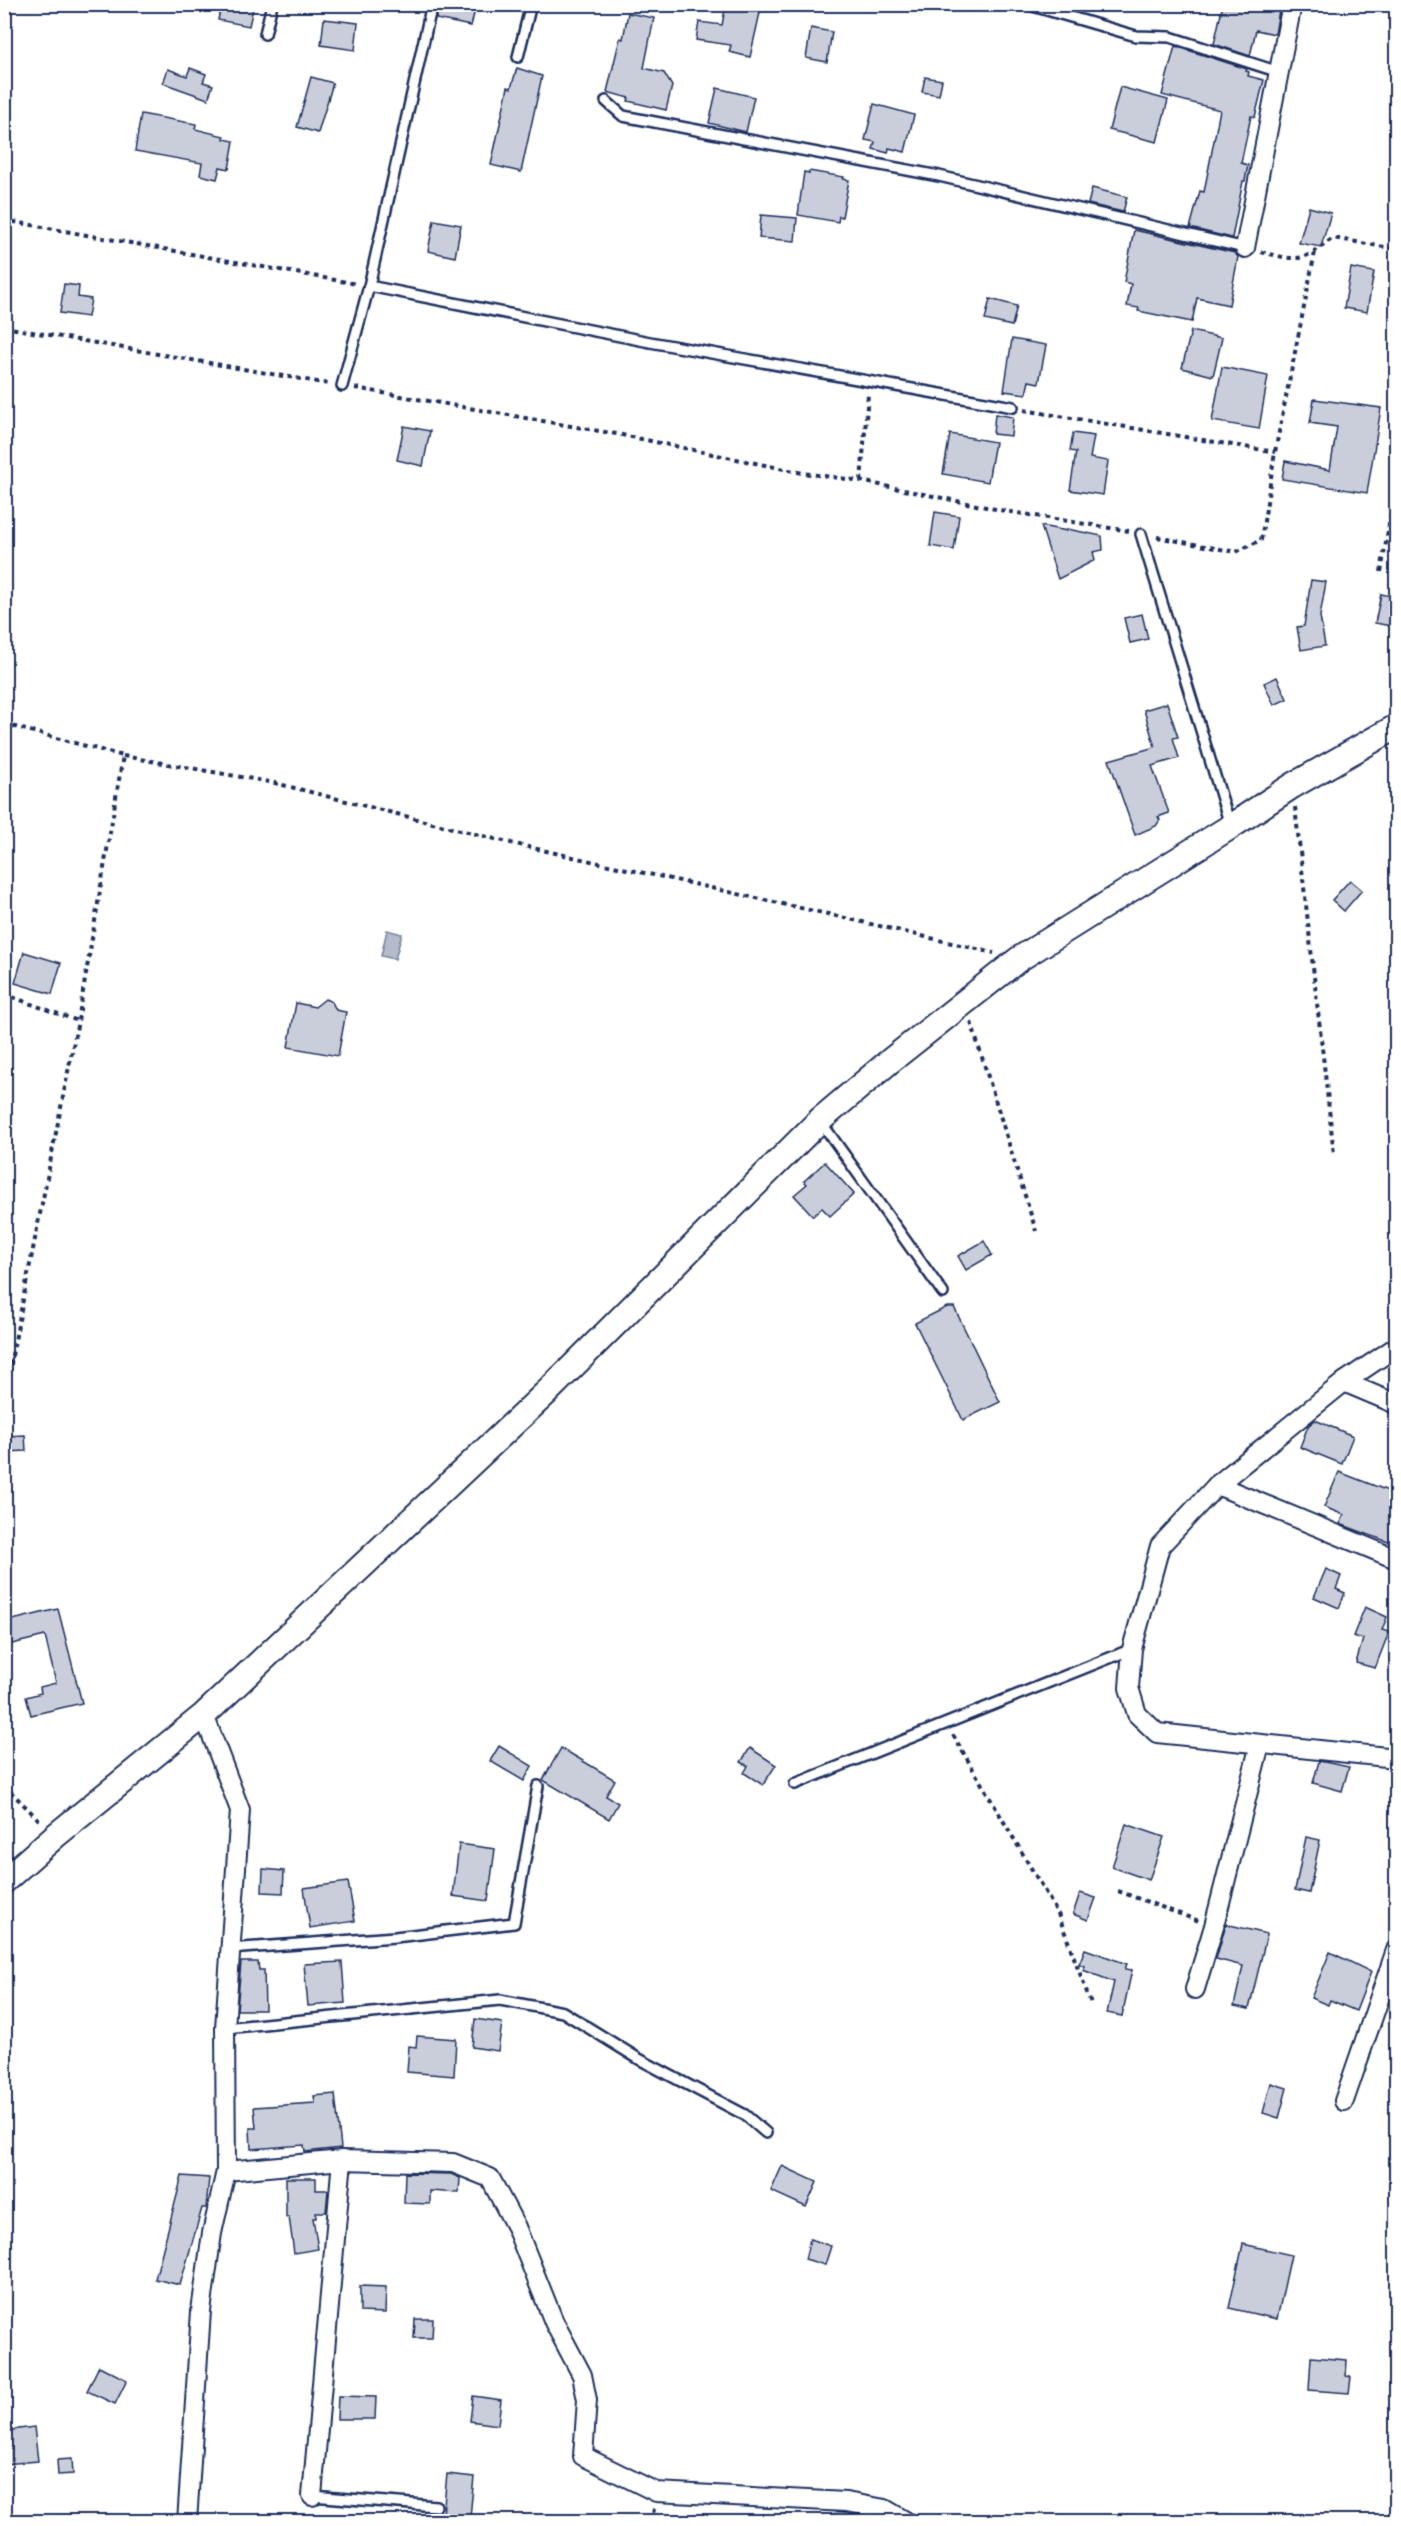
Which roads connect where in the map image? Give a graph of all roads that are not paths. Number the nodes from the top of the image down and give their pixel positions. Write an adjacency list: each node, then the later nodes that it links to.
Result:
1 (272, 4): 6 (lane)
2 (432, 4): 11 (lane)
3 (531, 4): 7 (lane)
4 (1026, 4): 8 (lane)
5 (1292, 4): 8 (street)
6 (265, 34)
7 (518, 57)
8 (1279, 72): 10 (street)
9 (606, 101): 10 (lane)
10 (1245, 248)
11 (369, 286): 12 (lane); 13 (lane)
12 (342, 386)
13 (1013, 407)
14 (1141, 534): 16 (lane)
15 (1396, 727): 16 (street)
16 (1230, 827): 17 (street)
17 (820, 1120): 18 (lane); 25 (street)
18 (943, 1293)
19 (1396, 1347): 20 (street)
20 (1344, 1382): 21 (street); 22 (street)
21 (1396, 1404)
22 (1218, 1485): 23 (street); 24 (street)
23 (1396, 1559)
24 (1132, 1650): 26 (street); 28 (lane)
25 (204, 1714): 30 (street); 31 (street)
26 (1260, 1744): 27 (street); 33 (street)
27 (1396, 1758)
28 (795, 1784)
29 (538, 1786): 31 (lane)
30 (4, 1881)
31 (229, 1949): 34 (street)
32 (1396, 1950): 35 (street)
33 (1195, 1989)
34 (225, 2028): 36 (lane); 38 (street)
35 (1344, 2101)
36 (766, 2133)
37 (342, 2160): 38 (street); 39 (street); 42 (street)
38 (226, 2171): 41 (street)
39 (312, 2496): 40 (lane)
40 (436, 2506)
41 (187, 2522)
42 (907, 2522)

